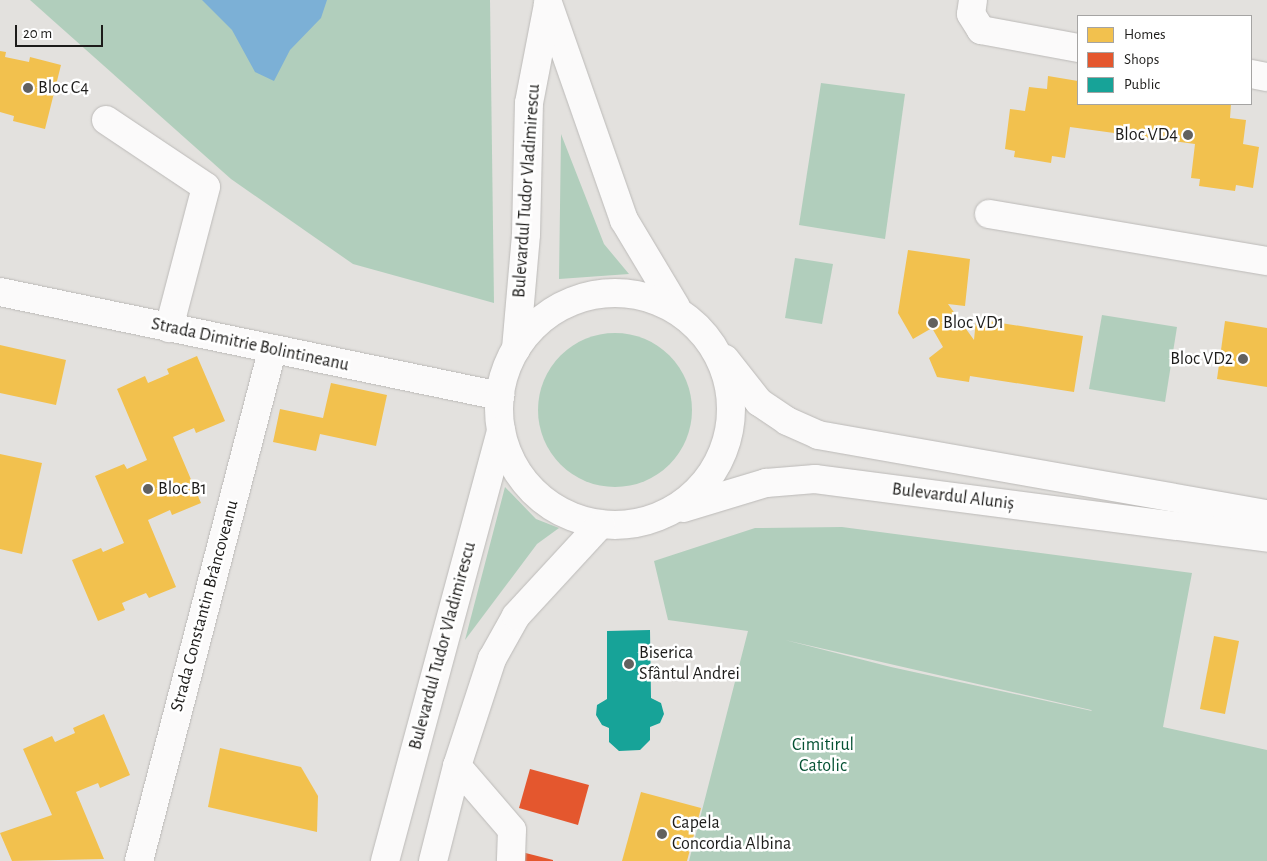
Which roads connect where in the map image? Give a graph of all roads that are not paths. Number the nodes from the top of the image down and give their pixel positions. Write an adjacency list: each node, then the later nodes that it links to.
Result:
1 (973, 0): 3 (main road)
2 (548, 2): 10 (main road, Bulevardul Tudor Vladimirescu); 13 (main road, Bulevardul Tudor Vladimirescu)
3 (1077, 48)
4 (1252, 74): 5 (main road)
5 (1267, 77)
6 (106, 120): 11 (main road)
7 (989, 214): 8 (main road)
8 (1267, 261)
9 (0, 292): 11 (main road, Strada Dimitrie Bolintineanu)
10 (676, 307): 12 (main road); 13 (main road)
11 (169, 328): 14 (main road, Strada Dimitrie Bolintineanu)
12 (706, 336): 17 (main road, Bulevardul Aluniș); 18 (main road)
13 (516, 349): 15 (main road)
14 (272, 351): 15 (main road, Strada Dimitrie Bolintineanu); 22 (main road, Strada Constantin Brâncoveanu)
15 (500, 396): 16 (main road)
16 (501, 430): 19 (main road); 23 (main road, Bulevardul Tudor Vladimirescu)
17 (1267, 514)
18 (643, 521): 19 (main road); 20 (main road, Bulevardul Aluniș)
19 (600, 524): 21 (main road)
20 (1267, 538)
21 (456, 766): 24 (main road); 25 (main road)
22 (139, 861)
23 (385, 861)
24 (433, 861)
25 (511, 861)

